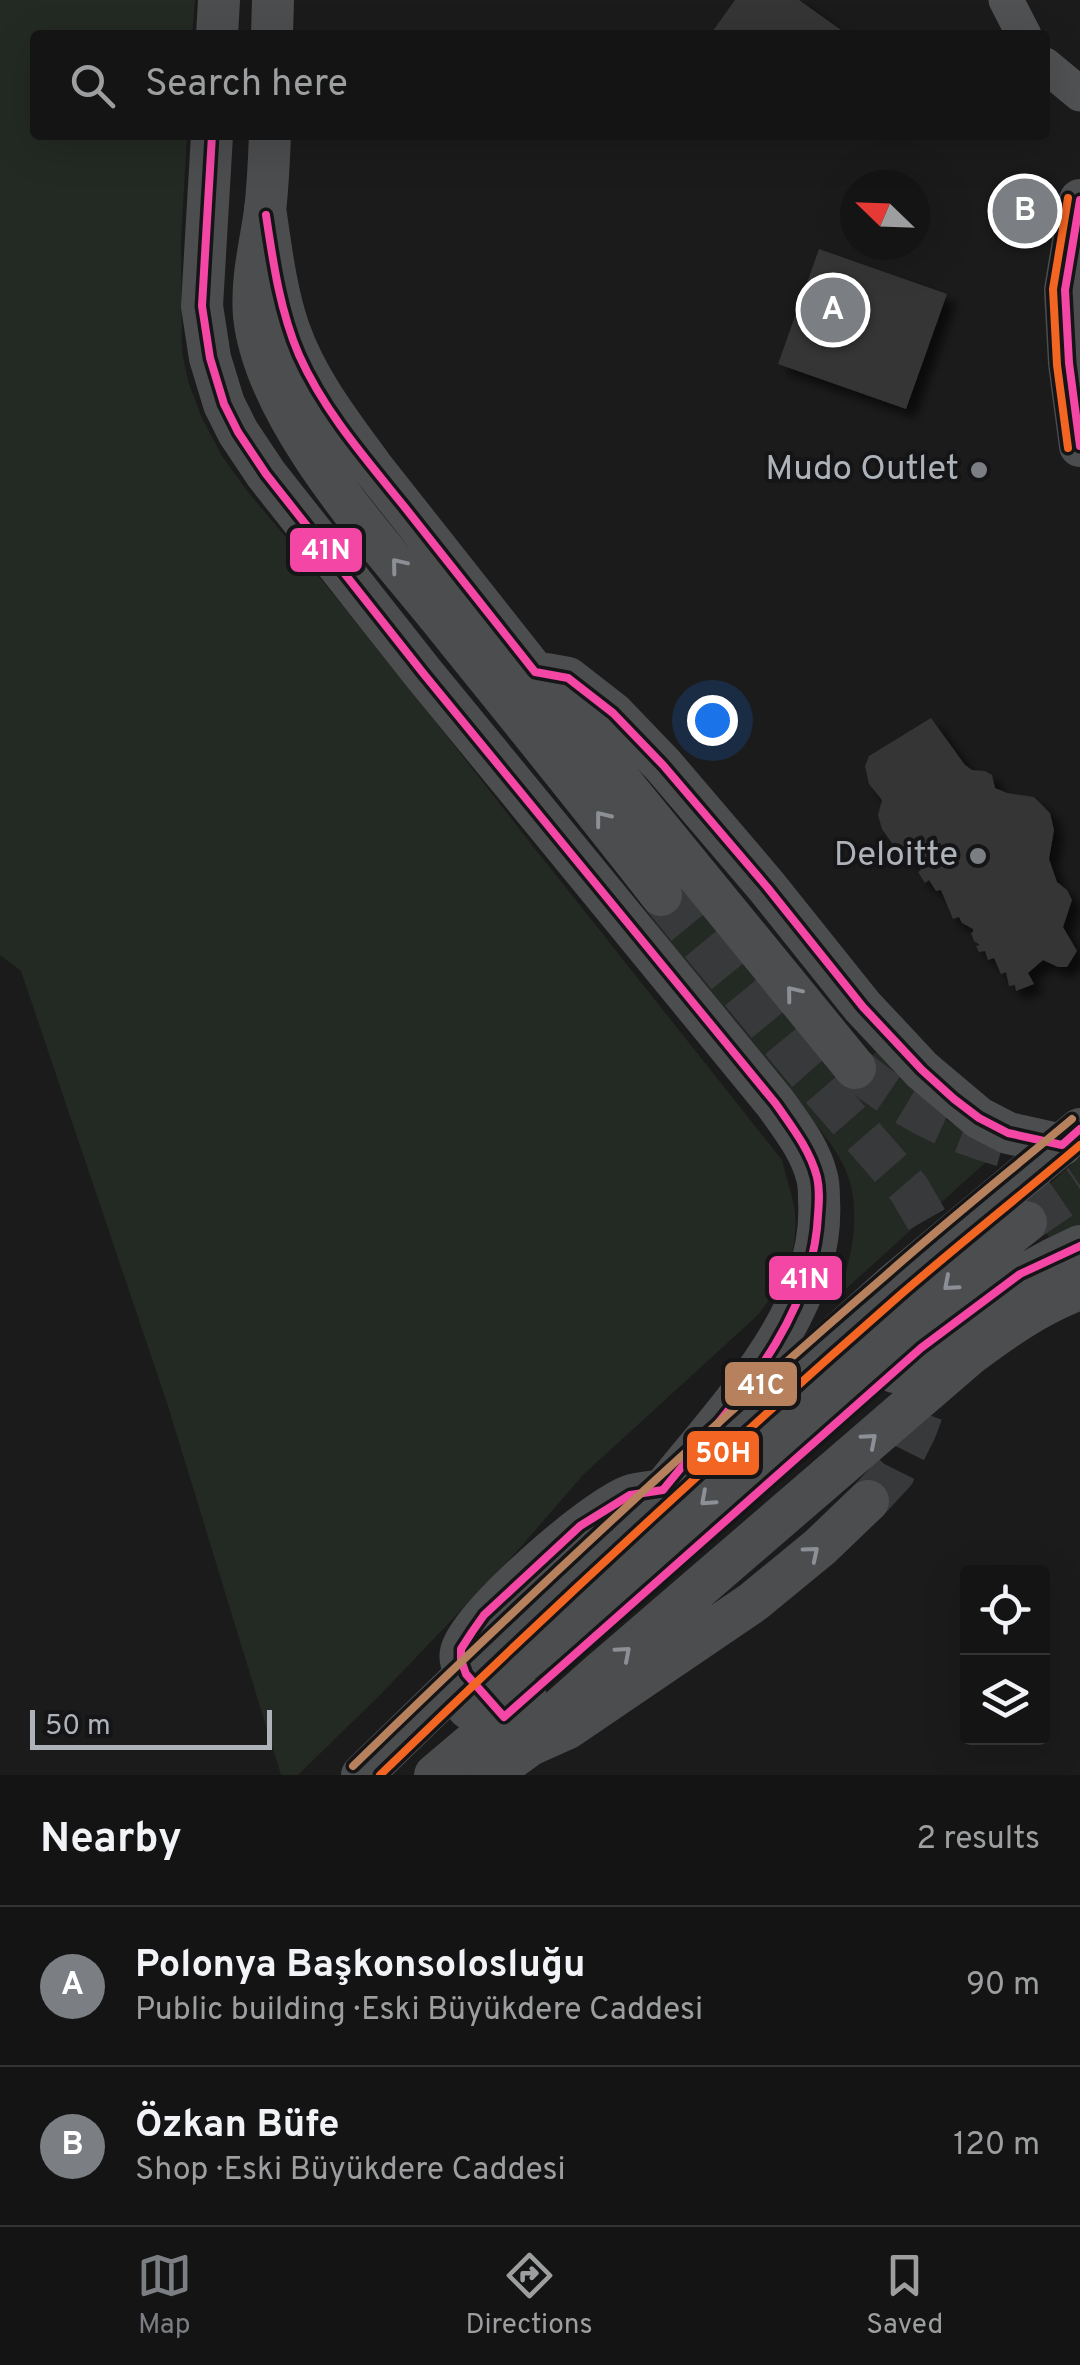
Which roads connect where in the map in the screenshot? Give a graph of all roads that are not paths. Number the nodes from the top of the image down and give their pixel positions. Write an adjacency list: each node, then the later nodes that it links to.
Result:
1 (219, 0): 4 (main road)
2 (272, 0): 5 (main road)
3 (1006, 0): 6 (street)
4 (217, 30)
5 (272, 30)
6 (1021, 30)
7 (1050, 69): 8 (street)
8 (1080, 94)
9 (212, 140): 21 (main road)
10 (270, 140): 12 (main road)
11 (1080, 200): 13 (main road)
12 (265, 208): 14 (main road); 15 (main road, one-way to 12)
13 (1080, 446)
14 (535, 672): 16 (main road, one-way to 14); 17 (main road)
15 (661, 895)
16 (855, 1068)
17 (1071, 1137): 21 (main road)
18 (1026, 1222): 23 (main road, one-way to 23)
19 (1080, 1246): 23 (main road)
20 (1080, 1289): 23 (main road, one-way to 20)
21 (663, 1490): 23 (main road)
22 (868, 1501): 23 (main road, one-way to 22)
23 (496, 1708): 24 (main road); 25 (main road); 26 (main road); 27 (main road)
24 (362, 1775)
25 (391, 1775)
26 (434, 1775)
27 (489, 1775)

